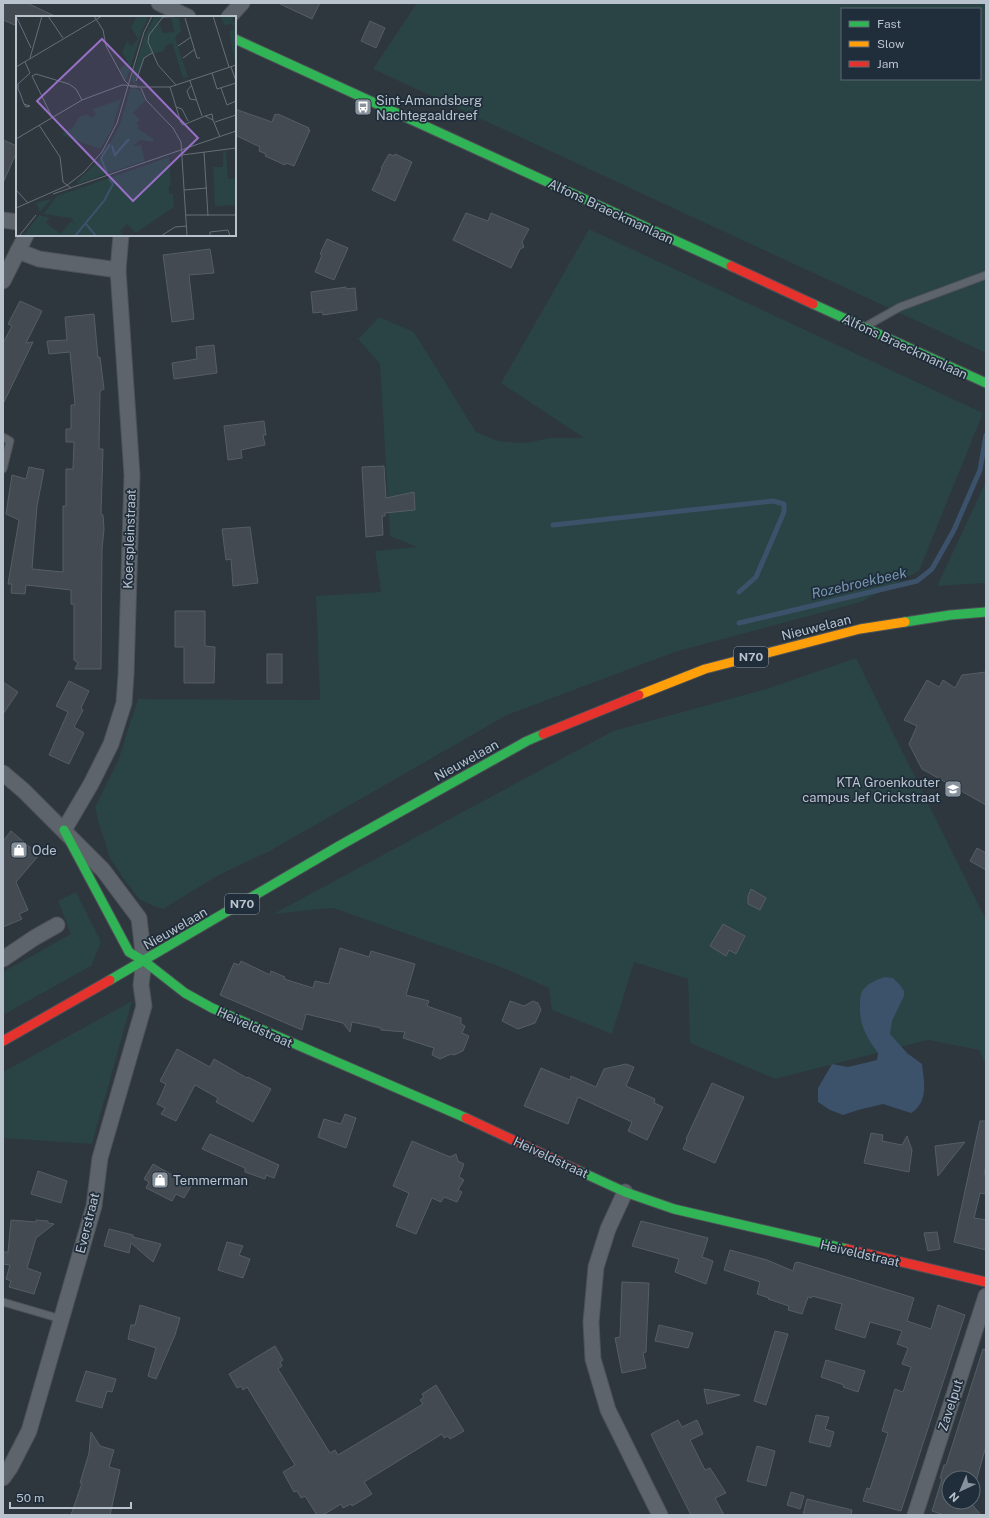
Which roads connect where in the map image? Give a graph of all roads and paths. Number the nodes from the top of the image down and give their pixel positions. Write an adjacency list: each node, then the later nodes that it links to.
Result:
1 (159, 3): 3 (street)
2 (242, 3): 4 (street)
3 (186, 16)
4 (230, 16)
5 (236, 39): 14 (street, Alfons Braeckmanlaan)
6 (3, 220): 7 (street)
7 (16, 222)
8 (26, 236): 10 (street)
9 (121, 236): 11 (street, Koerspleinstraat)
10 (18, 251): 11 (street); 13 (street)
11 (118, 270): 20 (street, Koerspleinstraat)
12 (986, 275): 14 (lane)
13 (3, 281)
14 (864, 327): 15 (street, Alfons Braeckmanlaan)
15 (986, 383)
16 (3, 437): 17 (lane)
17 (3, 469)
18 (986, 612): 23 (street, Nieuwelaan / N70)
19 (3, 773): 20 (street, Heiveldstraat)
20 (64, 830): 23 (street, Heiveldstraat); 23 (street, Heiveldstraat)
21 (57, 925): 22 (street)
22 (3, 959)
23 (144, 961): 24 (street, Nieuwelaan / N70); 25 (street, Heiveldstraat); 29 (street, Everstraat)
24 (3, 1041)
25 (625, 1192): 26 (street, Heiveldstraat); 31 (street)
26 (986, 1282)
27 (986, 1296): 32 (street, Zavelput)
28 (3, 1302): 29 (lane)
29 (61, 1319): 30 (street, Everstraat)
30 (3, 1478)
31 (660, 1515)
32 (915, 1515)

